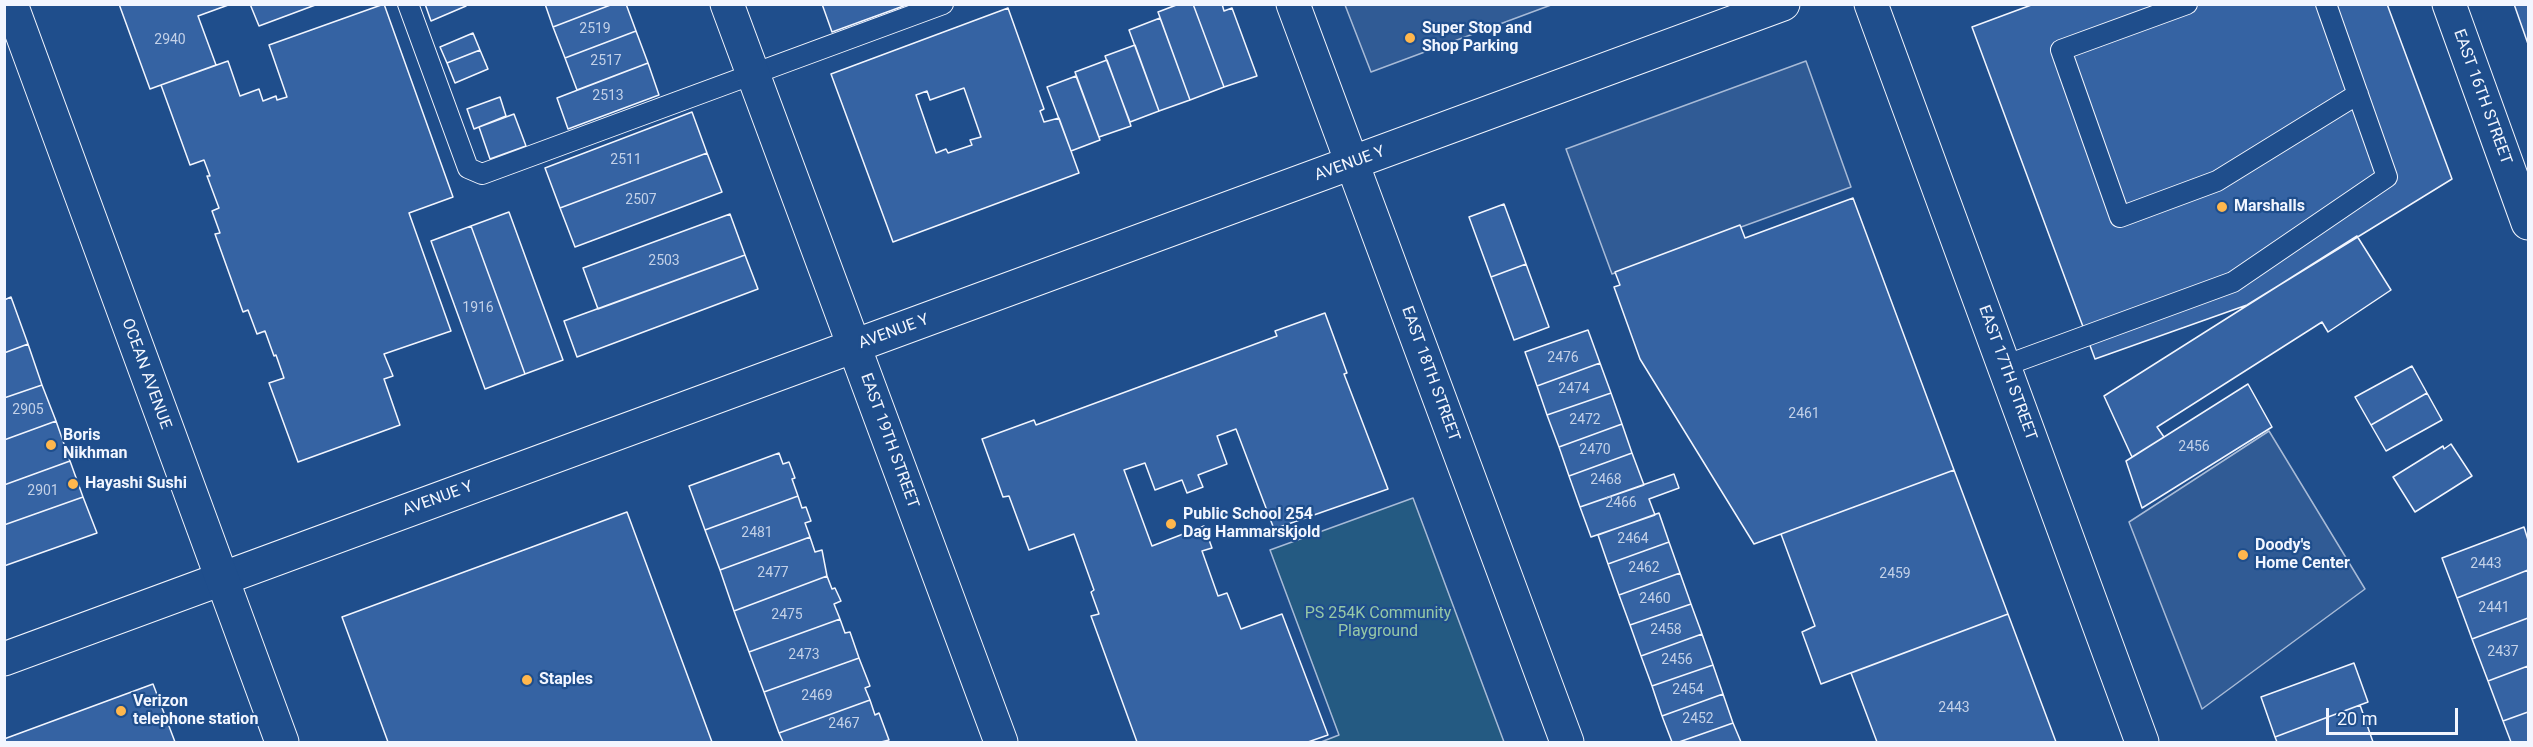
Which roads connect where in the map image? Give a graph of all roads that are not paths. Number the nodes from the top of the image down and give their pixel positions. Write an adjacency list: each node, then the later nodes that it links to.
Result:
1 (11, 4): 17 (street, OCEAN AVENUE)
2 (408, 4): 11 (lane)
3 (727, 4): 11 (street, EAST 19TH STREET)
4 (943, 4): 11 (lane)
5 (1293, 4): 13 (street, EAST 18TH STREET)
6 (1783, 4): 13 (street, AVENUE Y)
7 (1871, 4): 16 (street, EAST 17TH STREET)
8 (2187, 4): 12 (lane)
9 (2326, 4): 12 (lane)
10 (2449, 4): 14 (street, EAST 16TH STREET)
11 (752, 75): 15 (street, EAST 19TH STREET)
12 (2358, 94): 16 (lane)
13 (1352, 163): 15 (street, AVENUE Y); 21 (street, EAST 18TH STREET)
14 (2529, 223)
15 (854, 346): 17 (street, AVENUE Y); 20 (street, EAST 19TH STREET)
16 (2004, 366): 22 (street, EAST 17TH STREET)
17 (222, 579): 18 (street, AVENUE Y); 19 (street, OCEAN AVENUE)
18 (4, 659)
19 (282, 742)
20 (1001, 742)
21 (1567, 742)
22 (2142, 742)

